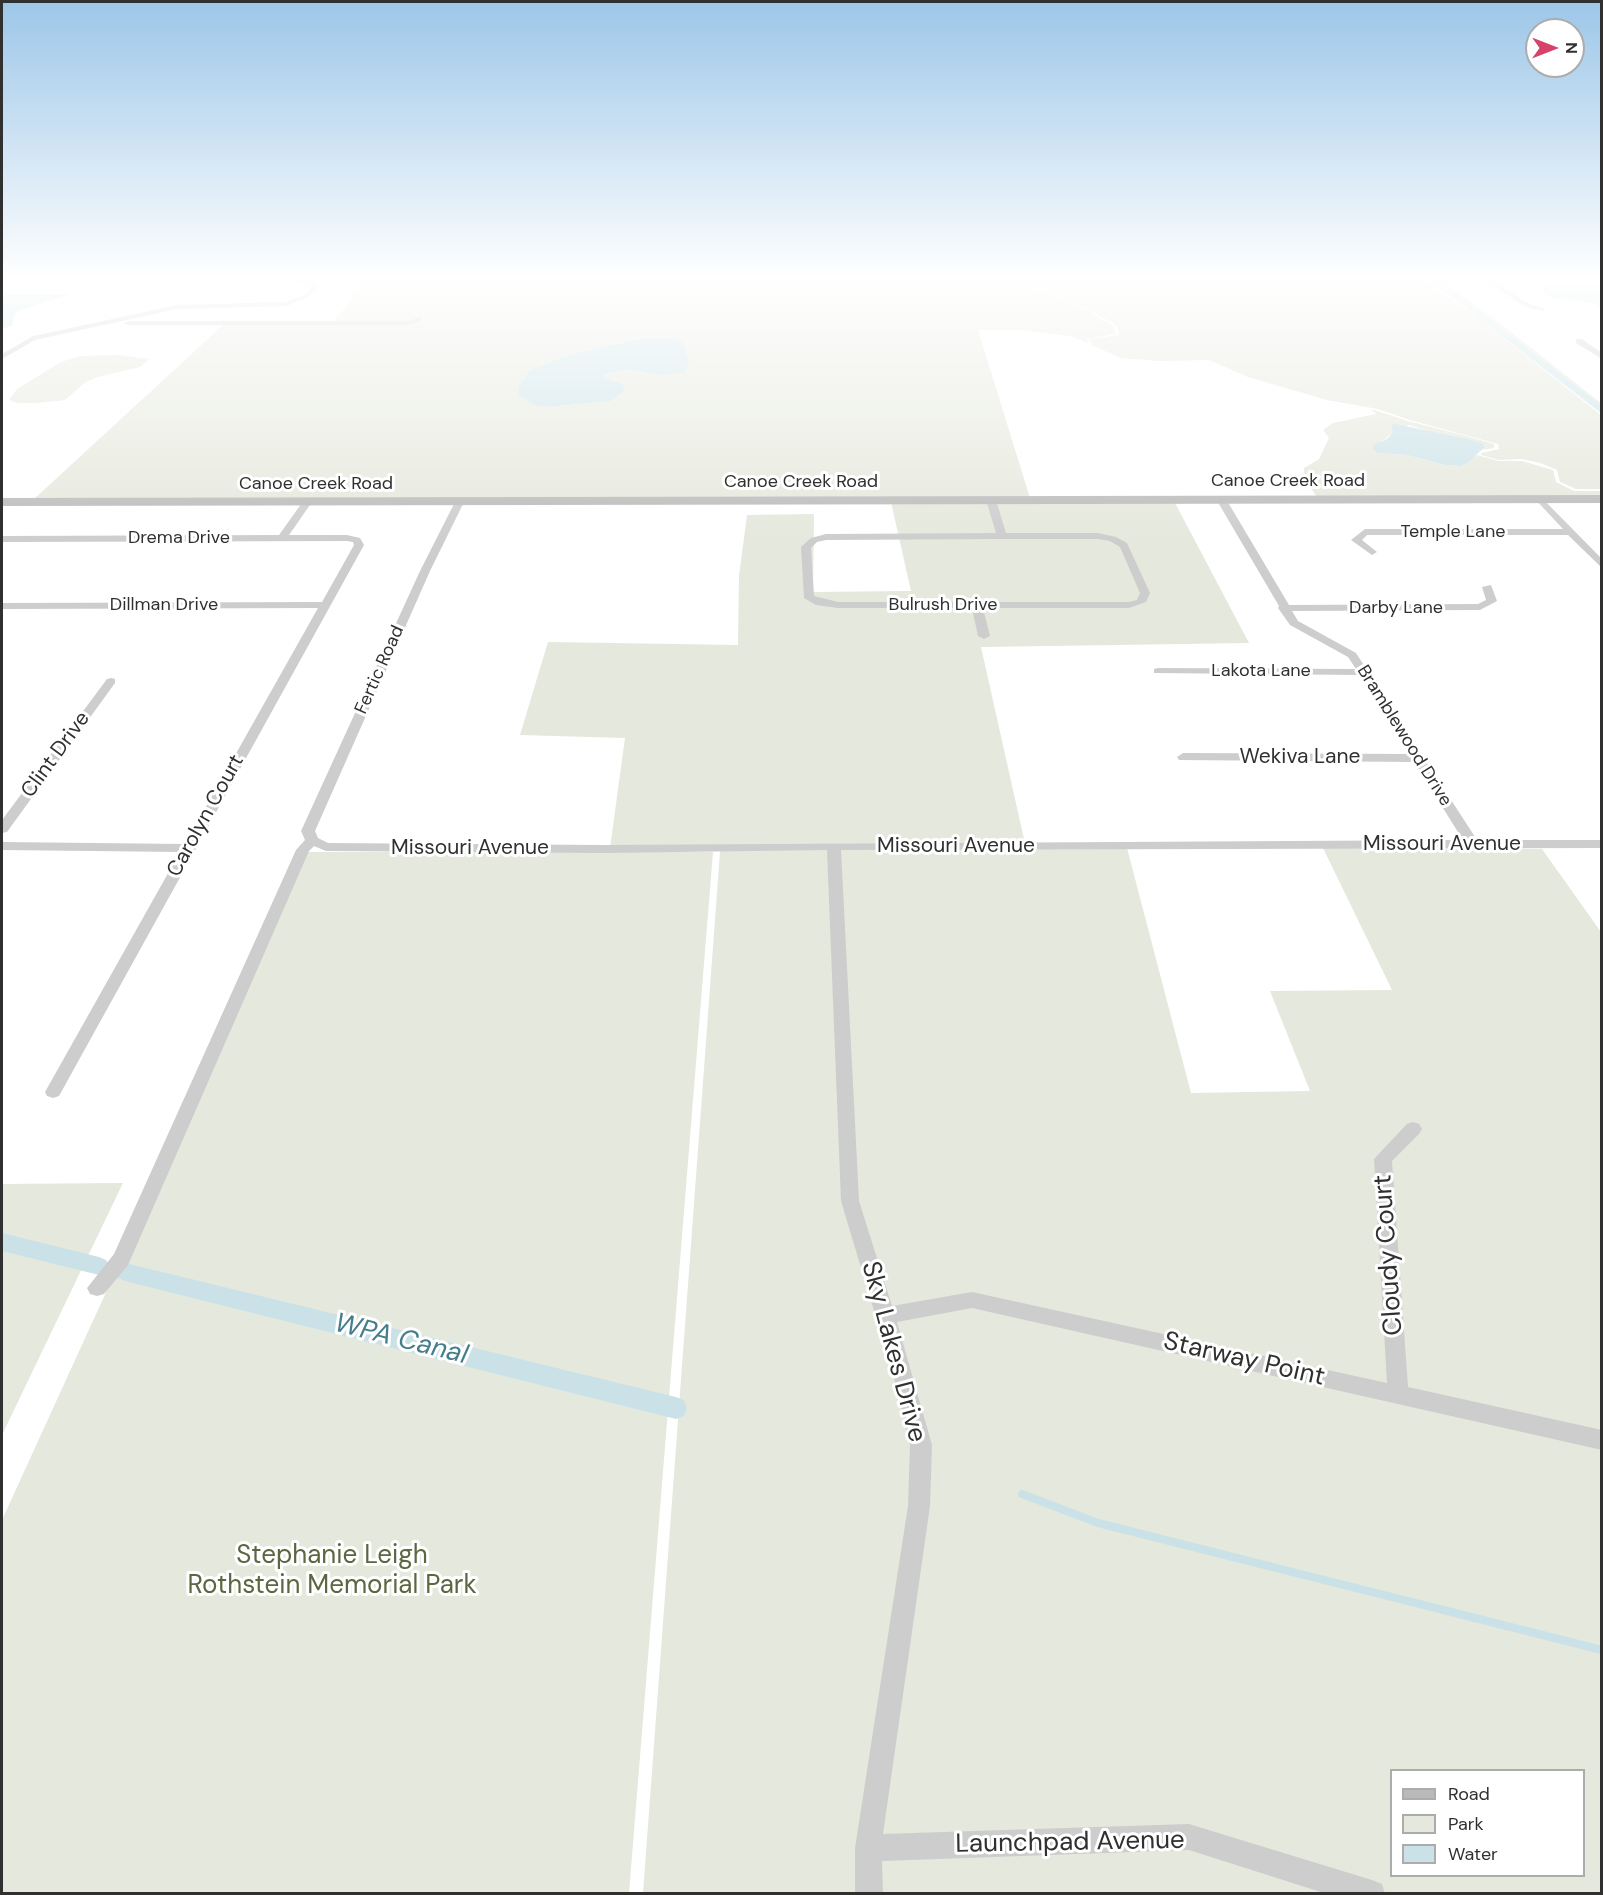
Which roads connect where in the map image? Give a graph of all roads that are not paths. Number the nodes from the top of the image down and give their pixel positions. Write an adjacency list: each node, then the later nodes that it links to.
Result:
1 (1221, 499): 2 (main road, Canoe Creek Road); 4 (main road, Canoe Creek Road); 19 (street, Bramblewood Drive)
2 (1540, 499): 3 (main road, Canoe Creek Road); 8 (street)
3 (1602, 499)
4 (991, 500): 7 (main road, Canoe Creek Road); 9 (street)
5 (2, 502): 6 (main road, Canoe Creek Road)
6 (307, 502): 7 (main road, Canoe Creek Road); 10 (street)
7 (459, 502): 27 (street, Fertic Road)
8 (1572, 532): 13 (street, Temple Lane); 14 (street)
9 (1002, 537): 17 (street, Bulrush Drive); 17 (street, Bulrush Drive)
10 (282, 538): 11 (street, Drema Drive); 12 (street, Drema Drive)
11 (2, 539)
12 (357, 540): 16 (street, Carolyn Court)
13 (1372, 552)
14 (1602, 565)
15 (1487, 587): 19 (street, Darby Lane)
16 (326, 604): 18 (street, Dillman Drive); 32 (street, Carolyn Court)
17 (976, 605): 20 (street)
18 (4, 608)
19 (1284, 608): 22 (street, Bramblewood Drive)
20 (984, 636)
21 (1158, 671): 22 (street, Lakota Lane)
22 (1364, 672): 25 (street, Bramblewood Drive)
23 (111, 681): 26 (street, Clint Drive)
24 (1183, 757): 25 (street, Wekiva Lane)
25 (1417, 758): 28 (street, Bramblewood Drive)
26 (2, 829)
27 (312, 840): 31 (street, Missouri Avenue); 35 (street)
28 (1472, 843): 29 (street, Missouri Avenue); 31 (street, Missouri Avenue)
29 (1602, 844)
30 (2, 846): 32 (street)
31 (834, 846): 36 (street, Sky Lakes Drive)
32 (188, 848): 33 (street, Carolyn Court)
33 (53, 1092)
34 (1413, 1129): 37 (street, Cloudy Court)
35 (98, 1288)
36 (885, 1316): 37 (street, Starway Point); 39 (street, Sky Lakes Drive)
37 (1398, 1394): 38 (street, Starway Point)
38 (1602, 1440)
39 (867, 1848): 40 (street, Sky Lakes Drive); 41 (street, Launchpad Avenue)
40 (869, 1893)
41 (1372, 1893)

